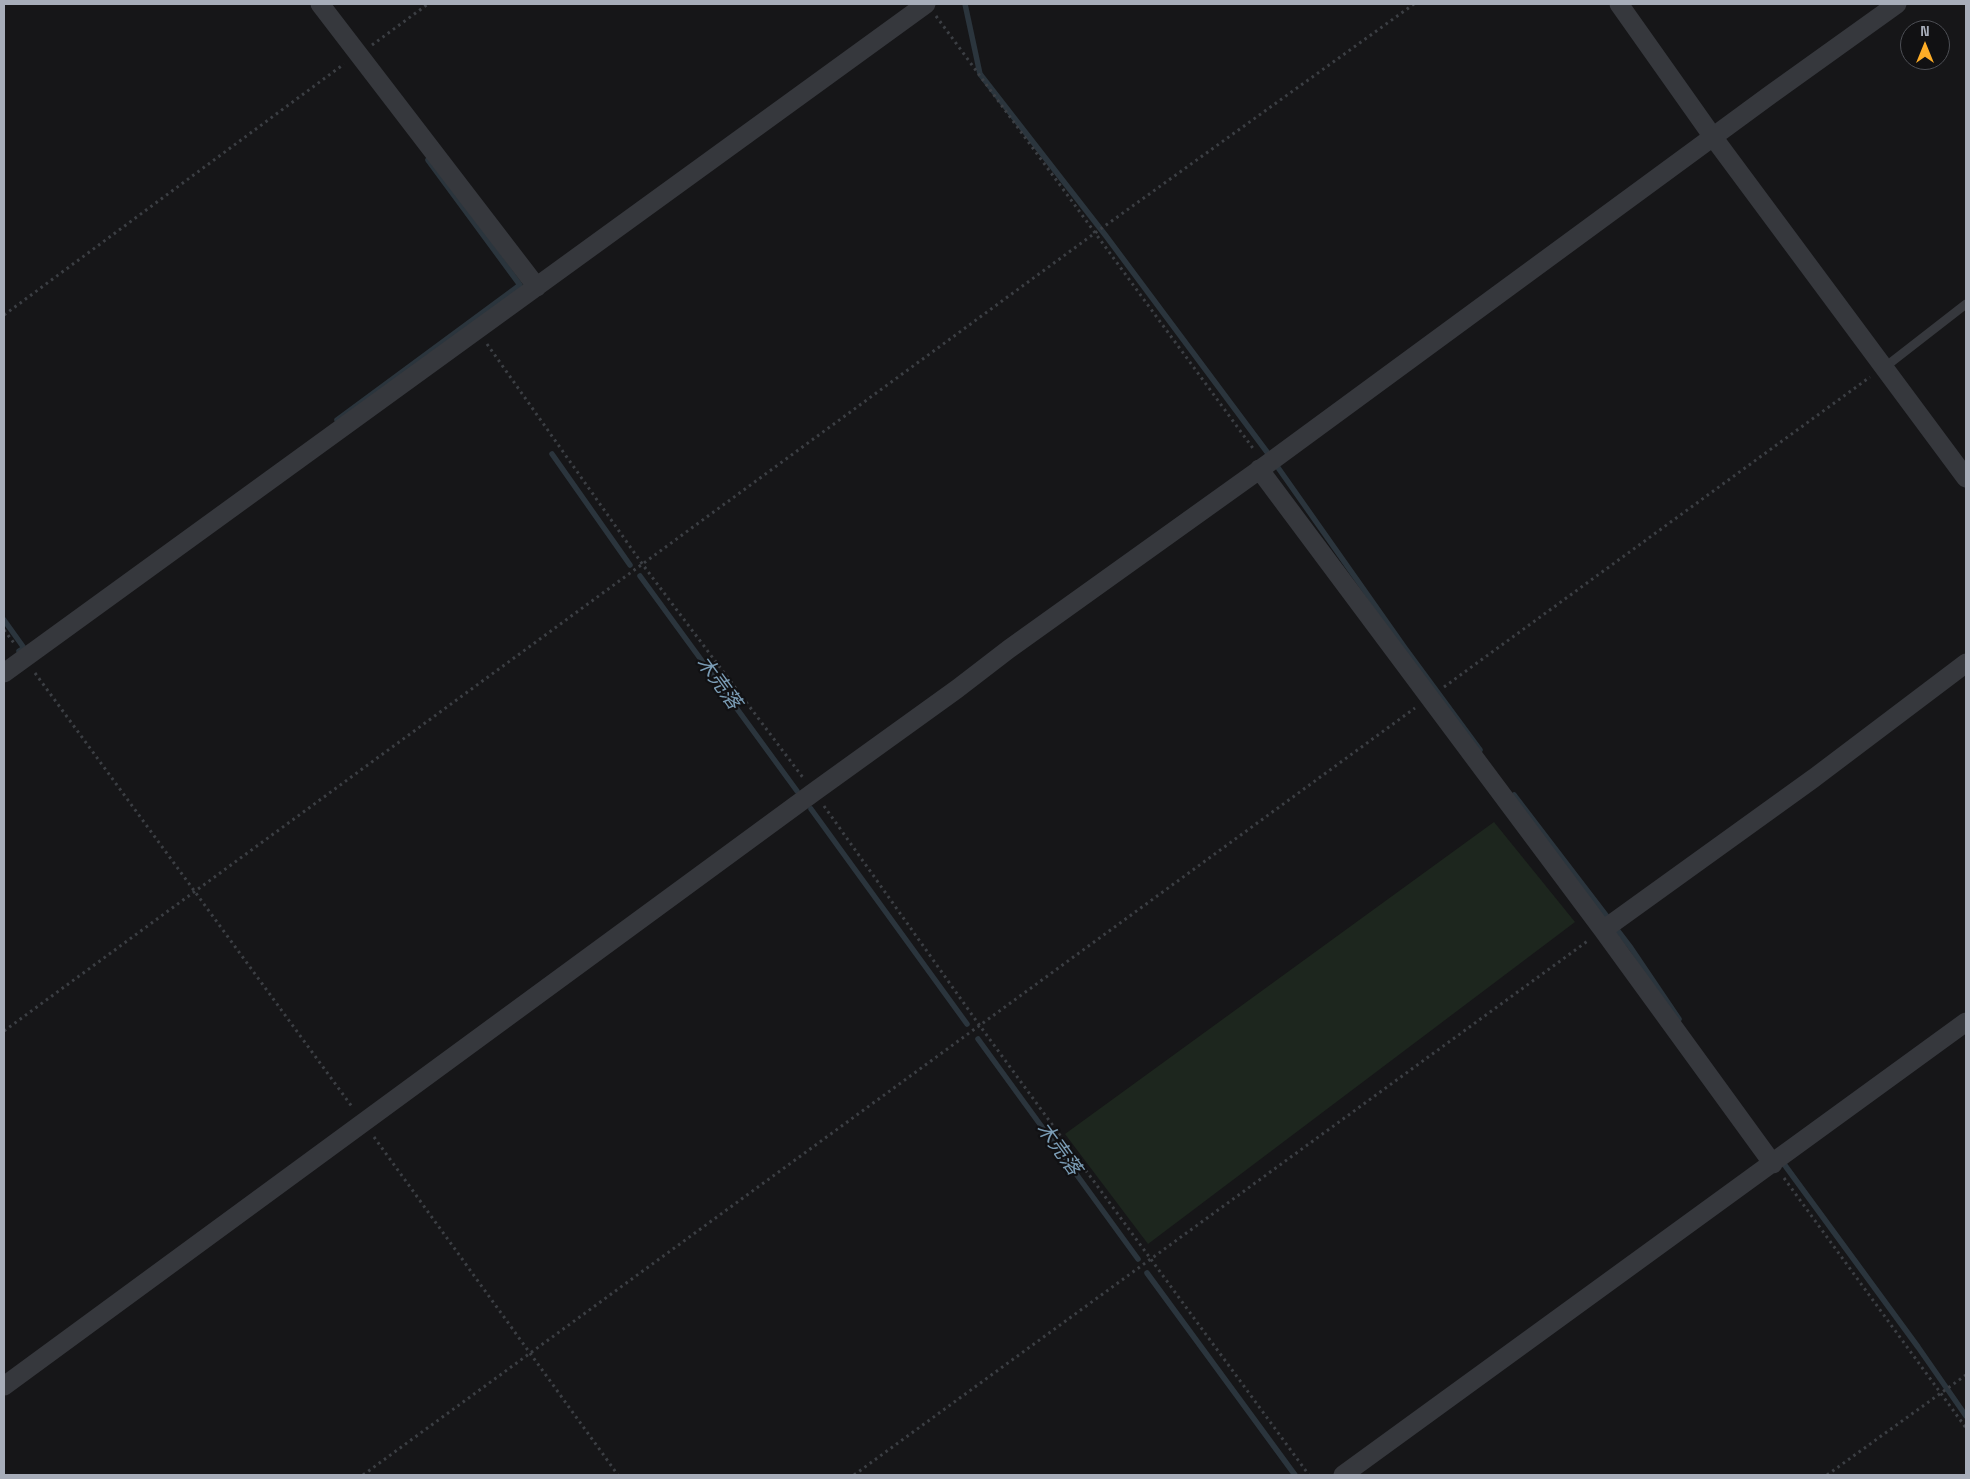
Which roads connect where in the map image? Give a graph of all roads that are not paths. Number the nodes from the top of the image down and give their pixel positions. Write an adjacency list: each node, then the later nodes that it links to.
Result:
1 (320, 4): 6 (street)
2 (1619, 4): 5 (street)
3 (1897, 4): 5 (street)
4 (929, 8): 6 (street)
5 (1713, 137): 8 (street); 9 (street)
6 (537, 287): 12 (street)
7 (1966, 304): 8 (lane)
8 (1885, 367): 10 (street)
9 (1263, 467): 13 (street); 16 (street)
10 (1966, 478)
11 (1966, 663): 13 (street)
12 (4, 673)
13 (1603, 930): 15 (street)
14 (1966, 1022): 15 (street)
15 (1773, 1164): 17 (street)
16 (4, 1386)
17 (1344, 1475)

